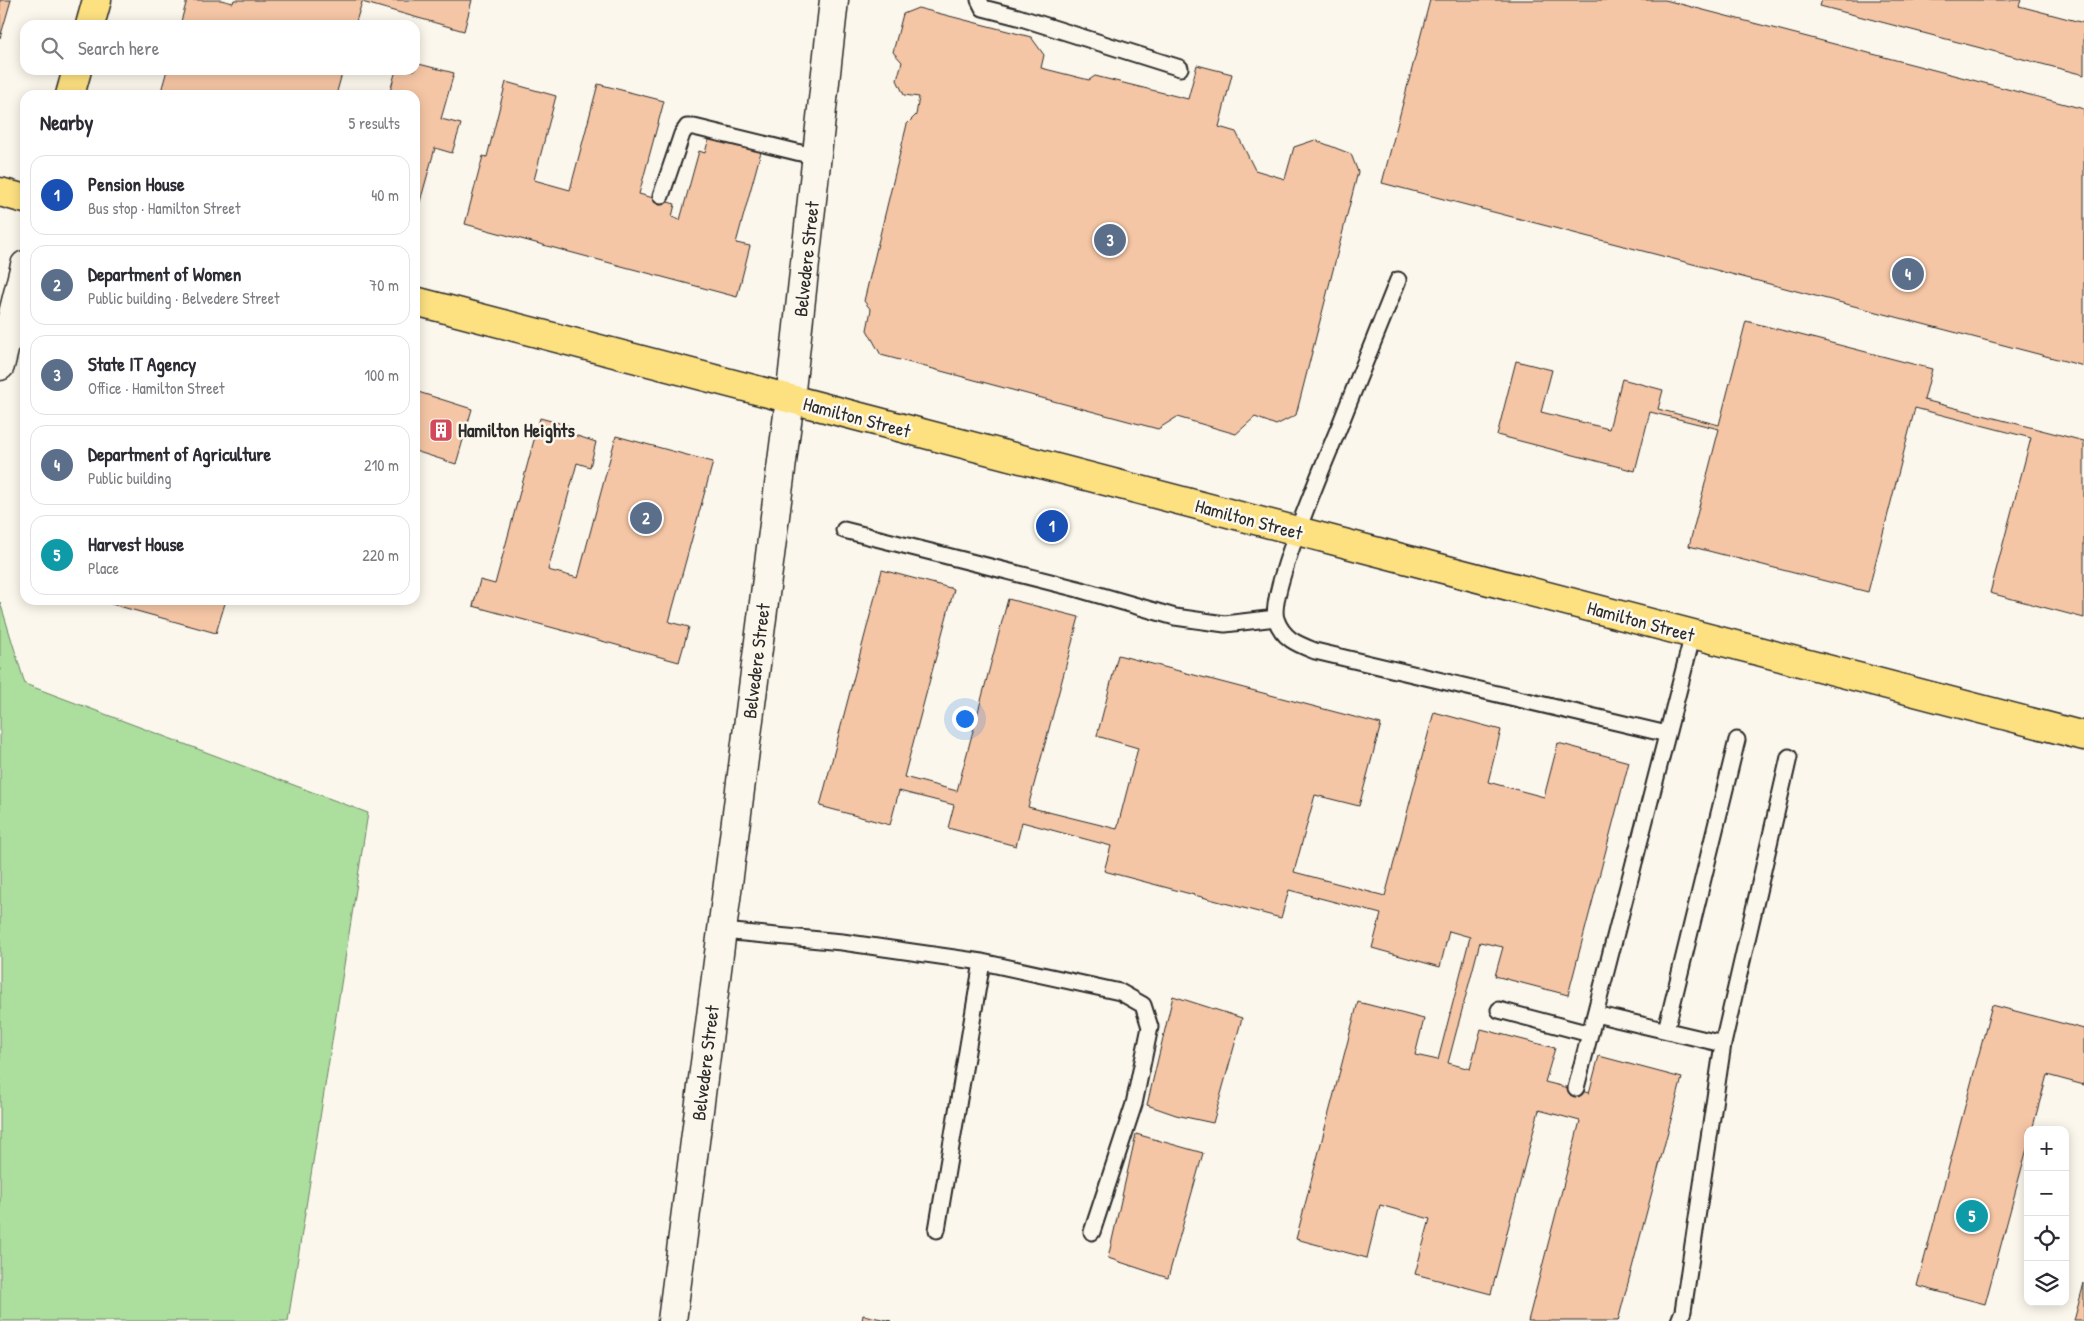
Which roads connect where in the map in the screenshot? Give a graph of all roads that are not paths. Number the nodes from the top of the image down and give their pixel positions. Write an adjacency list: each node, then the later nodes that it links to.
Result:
1 (97, 0): 4 (main road)
2 (834, 0): 8 (street, Belvedere Street)
3 (979, 0): 5 (lane)
4 (91, 20)
5 (1180, 68)
6 (76, 75): 7 (main road)
7 (71, 90)
8 (817, 156): 10 (lane); 16 (street, Belvedere Street)
9 (0, 192): 11 (main road)
10 (661, 196)
11 (20, 198)
12 (1398, 280): 18 (lane)
13 (20, 285): 15 (street)
14 (420, 302): 16 (main road, Hamilton Street)
15 (0, 366)
16 (790, 399): 18 (main road, Hamilton Street); 25 (street, Belvedere Street)
17 (844, 530): 19 (lane)
18 (1297, 532): 19 (lane); 20 (main road, Hamilton Street)
19 (1276, 618): 21 (lane)
20 (1693, 634): 21 (lane); 22 (main road, Hamilton Street)
21 (1667, 734): 28 (lane)
22 (2084, 736)
23 (1737, 740): 29 (lane)
24 (1789, 758): 31 (lane)
25 (722, 931): 26 (lane); 35 (street, Belvedere Street)
26 (982, 962): 33 (lane); 34 (lane)
27 (1499, 1010): 30 (lane)
28 (1595, 1014): 29 (lane); 30 (lane)
29 (1666, 1030): 31 (lane)
30 (1590, 1034): 32 (lane)
31 (1723, 1044): 36 (lane)
32 (1576, 1088)
33 (937, 1230)
34 (1092, 1232)
35 (672, 1321)
36 (1679, 1321)

